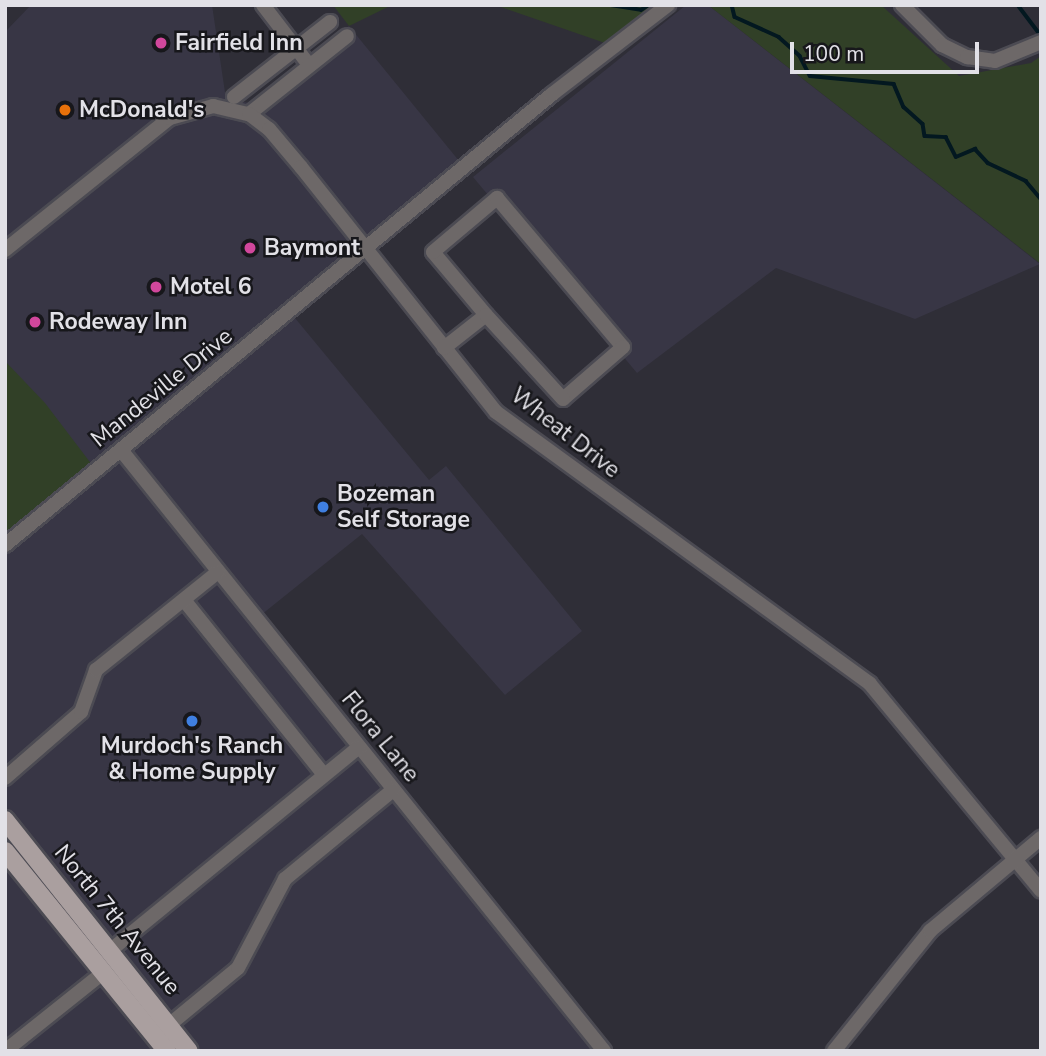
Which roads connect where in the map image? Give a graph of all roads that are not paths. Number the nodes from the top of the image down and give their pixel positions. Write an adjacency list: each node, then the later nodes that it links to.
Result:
1 (263, 5): 7 (street)
2 (668, 5): 12 (street, Mandeville Drive)
3 (902, 5): 6 (street)
4 (331, 22): 7 (street)
5 (347, 36): 8 (street)
6 (1041, 42)
7 (296, 48): 8 (street); 9 (street)
8 (309, 65): 10 (street)
9 (234, 97)
10 (249, 114): 11 (street, Wheat Drive); 12 (street, Wheat Drive)
11 (5, 250)
12 (365, 250): 14 (street, Wheat Drive); 15 (street, Mandeville Drive)
13 (486, 314): 13 (street); 14 (street)
14 (444, 348): 26 (street, Wheat Drive)
15 (121, 450): 16 (street, Mandeville Drive); 17 (street, Flora Lane)
16 (5, 545)
17 (218, 572): 18 (street); 19 (street, Flora Lane)
18 (184, 600): 20 (street); 21 (street)
19 (359, 747): 20 (street); 22 (street, Flora Lane)
20 (324, 775): 28 (street)
21 (5, 778)
22 (393, 790): 30 (street); 34 (street, Flora Lane)
23 (5, 820): 28 (main road, North 7th Avenue)
24 (1041, 838): 26 (street)
25 (5, 851): 29 (main road, North 7th Avenue)
26 (1015, 859): 27 (street, Wheat Drive); 35 (street)
27 (1041, 891)
28 (111, 950): 30 (main road, North 7th Avenue)
29 (104, 972): 31 (street); 32 (main road, North 7th Avenue)
30 (169, 1025): 33 (main road, North 7th Avenue)
31 (5, 1051)
32 (167, 1051)
33 (189, 1051)
34 (604, 1051)
35 (834, 1051)

